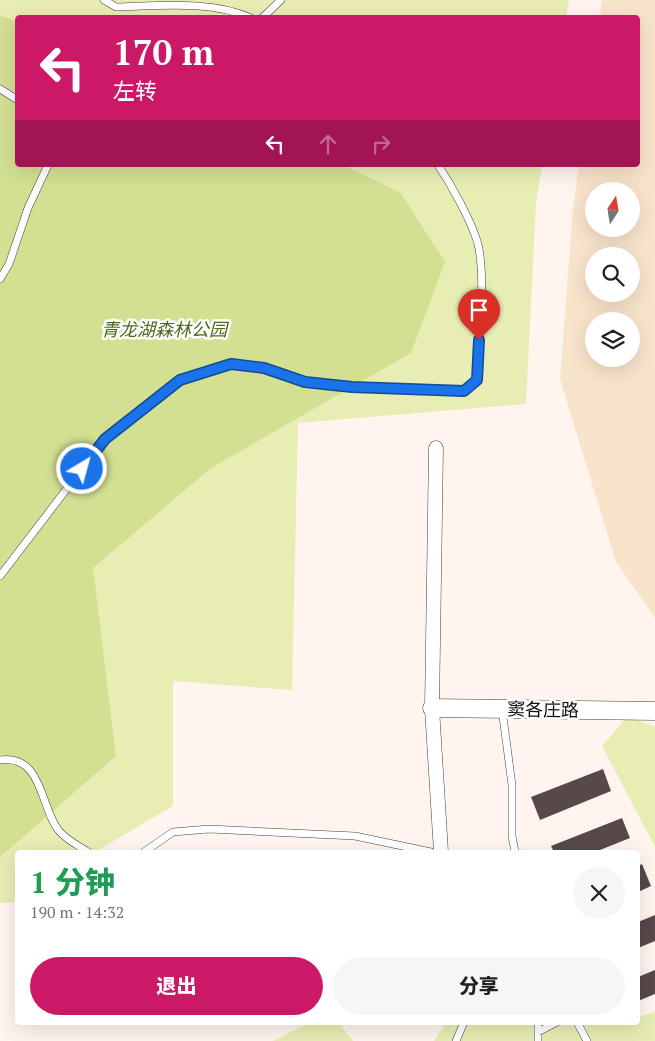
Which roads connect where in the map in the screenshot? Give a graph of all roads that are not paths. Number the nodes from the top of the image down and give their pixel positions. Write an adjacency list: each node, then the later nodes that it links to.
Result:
1 (104, 0): 3 (lane)
2 (281, 0): 4 (lane)
3 (246, 15)
4 (265, 15)
5 (0, 89): 6 (lane)
6 (15, 98)
7 (47, 167): 9 (lane)
8 (439, 167): 11 (lane)
9 (0, 279)
10 (436, 448): 12 (street)
11 (0, 576)
12 (432, 708): 13 (street, 窦各庄路); 19 (street)
13 (502, 708): 14 (street, 窦各庄路); 20 (lane)
14 (655, 711)
15 (0, 760): 16 (lane)
16 (85, 850)
17 (147, 850): 18 (lane)
18 (422, 850)
19 (441, 850)
20 (515, 850)
21 (463, 1025): 26 (lane)
22 (538, 1025): 25 (lane)
23 (551, 1025): 25 (lane)
24 (579, 1025): 28 (lane)
25 (538, 1032): 27 (lane)
26 (456, 1041)
27 (538, 1041)
28 (587, 1041)

